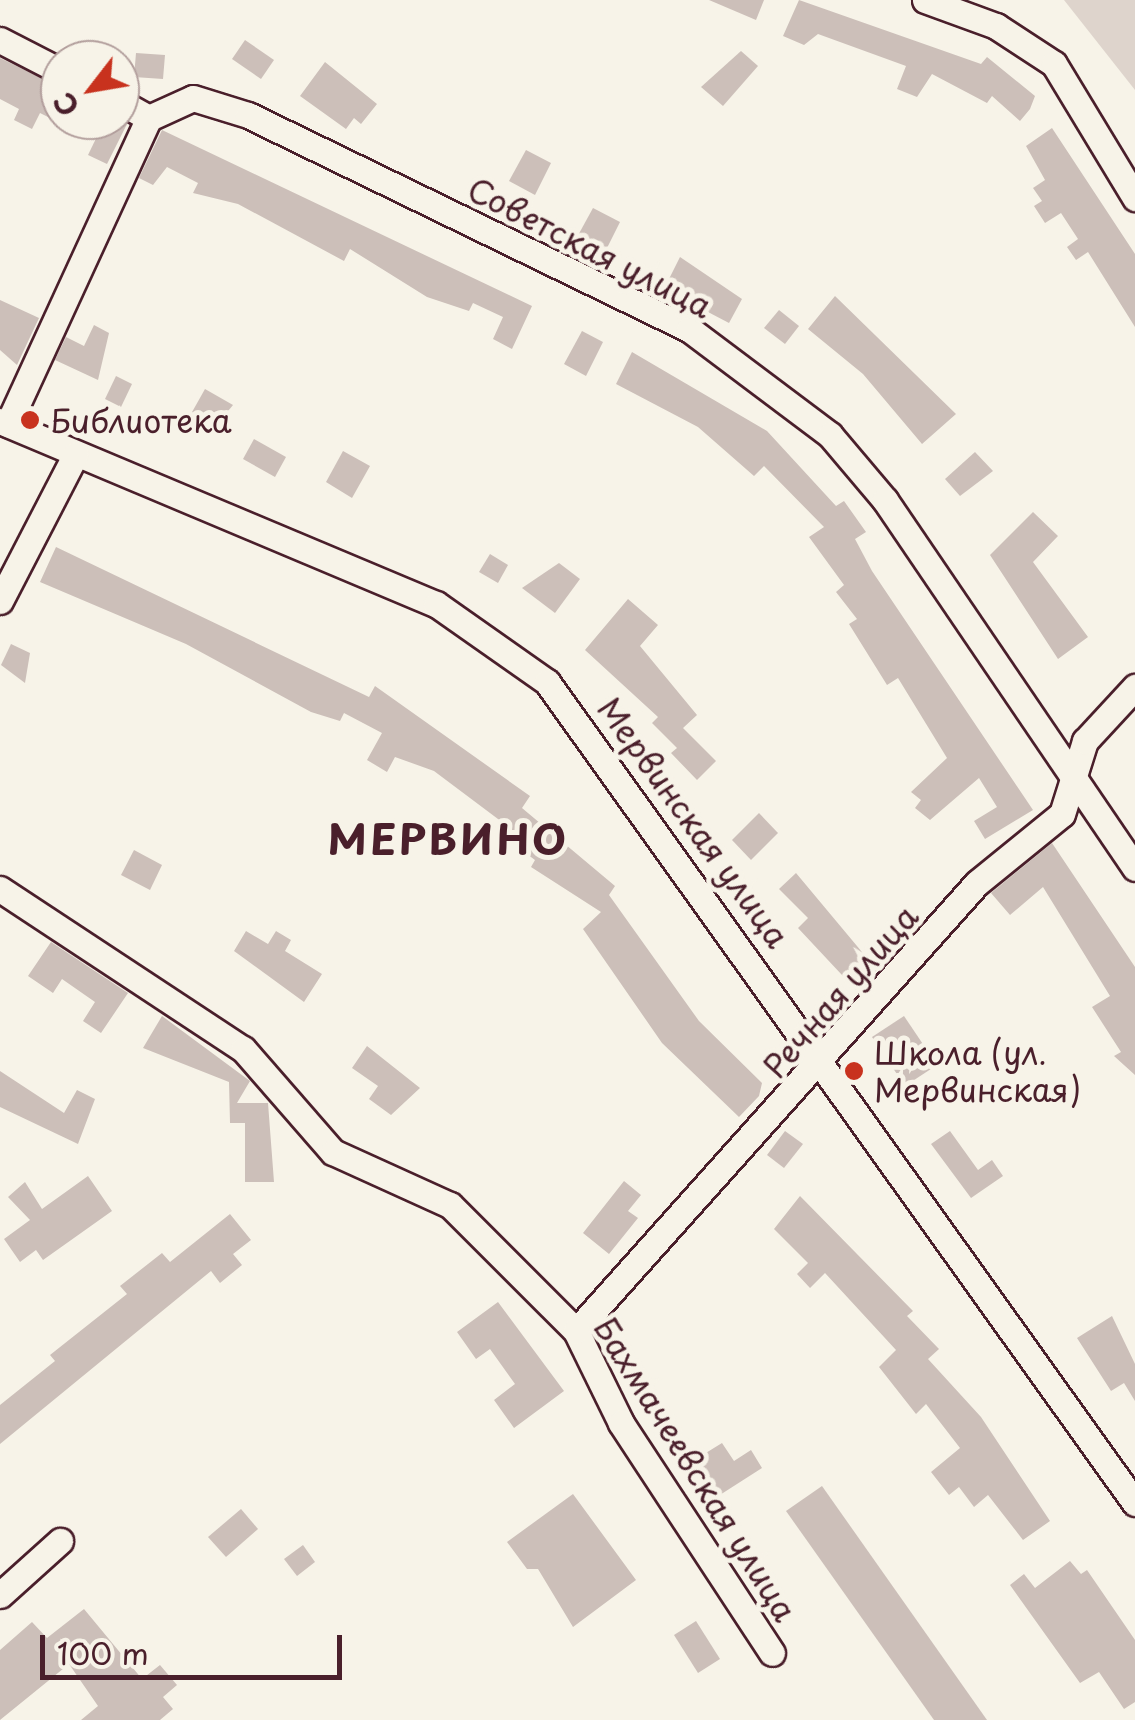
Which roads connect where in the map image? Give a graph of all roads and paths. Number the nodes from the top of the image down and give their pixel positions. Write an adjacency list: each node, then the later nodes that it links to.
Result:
1 (925, 0): 6 (street)
2 (0, 40): 3 (street)
3 (40, 61)
4 (140, 113): 5 (street)
5 (149, 118): 7 (street); 11 (street, Советская улица)
6 (1135, 198)
7 (4, 423): 8 (street, Мервинская улица)
8 (76, 454): 9 (street); 14 (street, Мервинская улица)
9 (0, 601)
10 (1135, 687): 11 (street, Речная улица)
11 (1076, 780): 12 (street, Советская улица); 14 (street, Речная улица)
12 (1135, 868)
13 (0, 889): 15 (street, Бахмачеевская улица)
14 (825, 1058): 15 (street, Речная улица); 16 (street, Мервинская улица)
15 (576, 1332): 19 (street, Бахмачеевская улица)
16 (1135, 1503)
17 (60, 1541): 18 (street)
18 (0, 1595)
19 (772, 1653)

